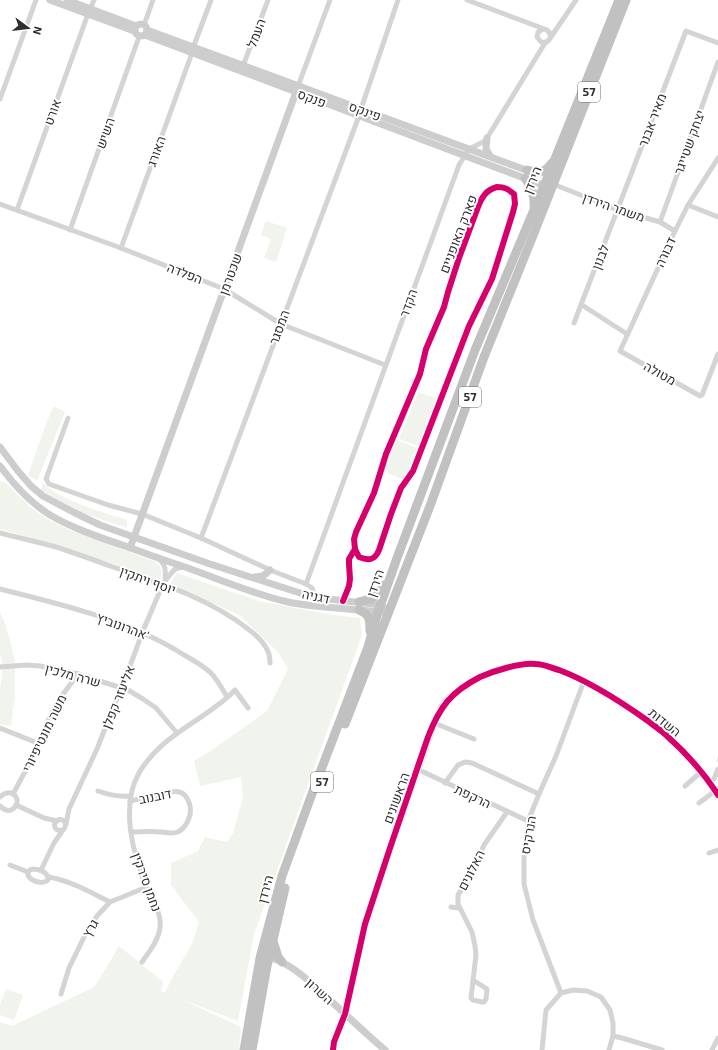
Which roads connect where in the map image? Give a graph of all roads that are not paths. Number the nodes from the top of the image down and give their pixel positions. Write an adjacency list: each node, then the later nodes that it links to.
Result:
1 (36, 0): 28 (street)
2 (50, 0): 14 (street)
3 (67, 0): 14 (street)
4 (94, 0): 14 (street, אורט)
5 (153, 0): 19 (street, השיש)
6 (211, 0): 24 (street, האורג)
7 (268, 0): 26 (street, העמל)
8 (330, 0): 27 (street, שכטרמן)
9 (398, 0): 29 (street, המסגר)
10 (467, 0): 15 (street)
11 (576, 0): 16 (street)
12 (618, 0): 32 (highway, הירדן / 57)
13 (626, 0): 37 (highway, הירדן / 57)
14 (89, 11): 17 (street); 40 (street, אורט)
15 (529, 24): 18 (street); 20 (street)
16 (559, 26): 18 (street); 21 (street)
17 (135, 28): 19 (street); 19 (street)
18 (545, 30): 20 (street); 21 (street)
19 (144, 32): 24 (street, פנקס); 45 (street, השיש)
20 (537, 33): 22 (street)
21 (550, 38): 22 (street)
22 (545, 43): 30 (street, הקדר)
23 (718, 43): 41 (street, מאיר אבנר)
24 (192, 50): 26 (street); 27 (street, פנקס); 47 (street, האורג)
25 (718, 62): 44 (street, יצחק שטייגר)
26 (243, 66): 27 (street)
27 (297, 89): 29 (street, פנקס); 48 (street, שכטרמן)
28 (0, 99)
29 (360, 113): 31 (street, פינקס); 33 (street, פנקס); 51 (street, המסגר)
30 (487, 138): 31 (street, הקדר); 34 (street)
31 (469, 149): 33 (street, הקדר); 34 (street, פינקס)
32 (556, 155): 36 (highway); 37 (highway, הירדן / 57)
33 (464, 156): 36 (street, פנקס); 55 (street, הקדר)
34 (491, 157): 36 (street, פינקס)
35 (718, 158): 39 (street, דבורה)
36 (526, 174): 37 (street, פינקס); 42 (highway)
37 (548, 183): 41 (street, משמר הירדן); 42 (highway, הירדן / 57); 77 (highway, הירדן / 57)
38 (0, 204): 40 (street, הפלדה)
39 (688, 205): 43 (street); 46 (street, דבורה)
40 (17, 210): 45 (street, הפלדה)
41 (618, 210): 44 (street, משמר הירדן); 49 (street, לבנון)
42 (533, 212): 67 (highway, הירדן / 57)
43 (718, 217)
44 (660, 222): 46 (street, משמר הירדן)
45 (70, 230): 47 (street, הפלדה)
46 (675, 231): 52 (street, דבורה)
47 (121, 248): 48 (street, הפלדה)
48 (224, 289): 51 (street, הפלדה); 61 (street, שכטרמן)
49 (582, 305): 50 (street, לבנון); 52 (street)
50 (574, 323)
51 (280, 324): 55 (street, הפלדה); 64 (street, המסגר)
52 (627, 334): 53 (street, דבורה)
53 (620, 351): 54 (street, מטולה)
54 (718, 354)
55 (385, 365): 72 (street, הקדר)
56 (68, 418): 61 (street)
57 (0, 450): 63 (street, דגניה)
58 (0, 466): 60 (street, דגניה)
59 (0, 476): 60 (street)
60 (12, 482): 65 (street, דגניה)
61 (142, 514): 63 (street, שכטרמן); 64 (street)
62 (0, 533): 71 (street, יוסף ויתקין)
63 (134, 537): 65 (street, שכטרמן); 70 (street, דגניה)
64 (201, 538): 69 (street)
65 (130, 548): 66 (street, דגניה)
66 (157, 558): 68 (street, דגניה); 71 (street, אליעזר קפלן)
67 (398, 558): 75 (highway); 76 (highway, הירדן / 57)
68 (185, 567): 71 (street, אליעזר קפלן); 75 (street, דגניה)
69 (270, 570): 70 (street); 72 (street)
70 (247, 576): 74 (street, דגניה)
71 (163, 584): 78 (street, אליעזר קפלן); 80 (street, יוסף ויתקין)
72 (306, 584): 74 (street)
73 (0, 589): 78 (street, אהרונוביץ')
74 (315, 597): 75 (street, דגניה)
75 (359, 606): 76 (street, דגניה); 79 (highway)
76 (380, 609): 77 (street); 79 (highway, הירדן / 57)
77 (389, 611): 128 (highway, הירדן / 57)
78 (142, 633): 84 (street, אליעזר קפלן); 85 (street, אהרונוביץ')
79 (370, 640): 129 (highway, הירדן / 57)
80 (270, 663)
81 (0, 667): 82 (street, שרה מלכין)
82 (78, 674): 84 (street, שרה מלכין); 91 (street, משה מונטיפיורי)
83 (584, 681): 87 (street, הראשונים); 94 (street, השדות); 101 (street, הנרקיס)
84 (120, 688): 89 (street, שרה מלכין); 107 (street, אליעזר קפלן)
85 (227, 697): 86 (street); 89 (street, נחמן סירקין)
86 (248, 708)
87 (434, 723): 90 (street); 93 (street, הראשונים)
88 (0, 728): 91 (street)
89 (177, 733): 103 (street, נחמן סירקין)
90 (474, 739)
91 (40, 744): 100 (street, משה מונטיפיורי)
92 (718, 769): 96 (street)
93 (417, 770): 95 (street, הרקפת); 136 (street, הראשונים)
94 (701, 772): 96 (street, השדות); 97 (street)
95 (445, 782): 101 (street); 108 (street, הרקפת)
96 (710, 783): 99 (street, השדות)
97 (685, 786)
98 (98, 791): 103 (street)
99 (717, 793): 104 (street)
100 (13, 794): 102 (street); 105 (street)
101 (539, 794): 112 (street, הנרקיס)
102 (0, 797)
103 (130, 799): 116 (street, נחמן סירקין); 116 (street, דובנוב)
104 (699, 803)
105 (16, 805): 106 (street); 110 (street)
106 (2, 808): 109 (street)
107 (70, 809): 111 (street, אליעזר קפלן); 113 (street, אליעזר קפלן)
108 (507, 812): 112 (street, הרקפת); 127 (street, האלונים)
109 (0, 816)
110 (44, 818): 111 (street); 114 (street)
111 (58, 820): 113 (street); 114 (street)
112 (528, 821): 134 (street, הנרקיס)
113 (66, 824): 115 (street)
114 (55, 828): 115 (street); 117 (street)
115 (62, 830): 117 (street)
116 (131, 832): 124 (street, נחמן סירקין)
117 (54, 842): 121 (street)
118 (718, 850): 119 (street)
119 (709, 853)
120 (10, 865): 122 (street)
121 (41, 870): 122 (street); 123 (street)
122 (28, 872): 123 (street)
123 (49, 877): 125 (street)
124 (146, 888): 125 (street, גרץ); 130 (street, נחמן סירקין)
125 (110, 902): 135 (street, גרץ)
126 (450, 907): 127 (street)
127 (459, 908): 133 (street, האלונים)
128 (273, 940): 129 (highway, הירדן / 57); 131 (highway)
129 (266, 959): 131 (street, השרון); 132 (highway, 57); 139 (highway, 57)
130 (142, 962)
131 (284, 965): 132 (highway); 136 (street, השרון)
132 (265, 976): 140 (highway, 57)
133 (473, 980)
134 (561, 993): 137 (street); 143 (street)
135 (61, 994)
136 (345, 1014): 141 (street, הראשונים); 142 (street, השרון)
137 (613, 1036): 144 (street); 145 (street)
138 (718, 1038): 146 (street)
139 (244, 1050)
140 (252, 1050)
141 (333, 1050)
142 (385, 1050)
143 (542, 1050)
144 (609, 1050)
145 (662, 1050)
146 (712, 1050)

